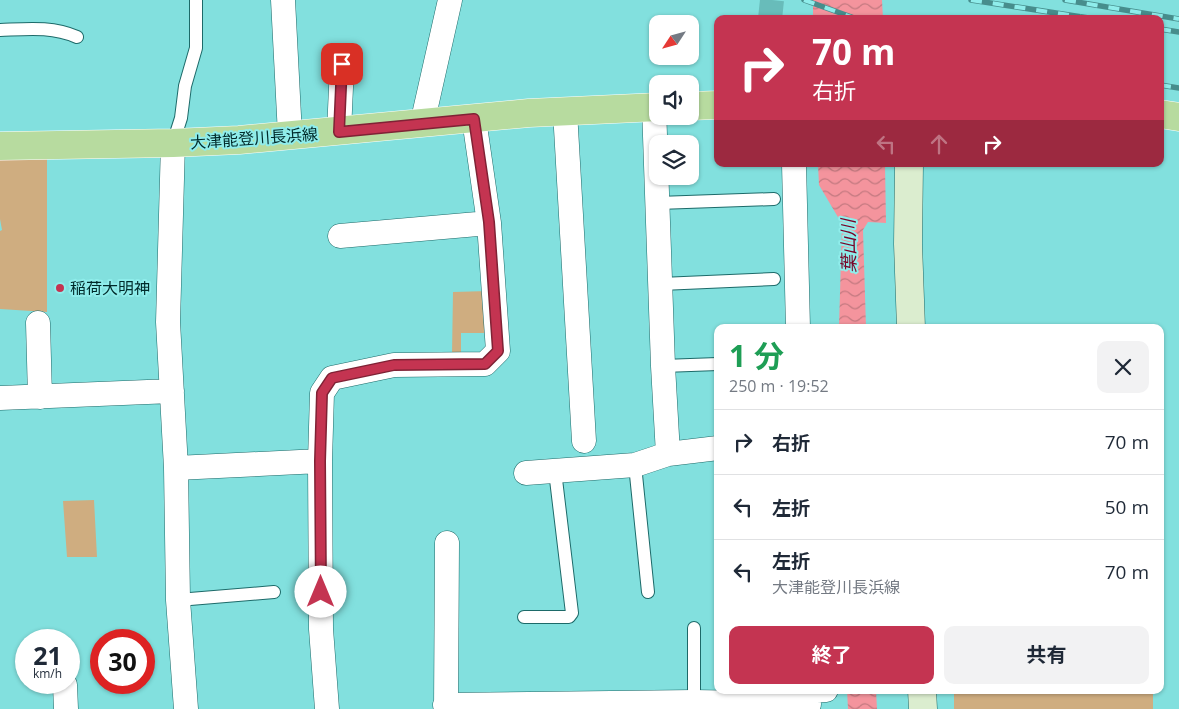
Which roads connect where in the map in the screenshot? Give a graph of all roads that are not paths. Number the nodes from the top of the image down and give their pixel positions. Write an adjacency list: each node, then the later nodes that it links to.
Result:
1 (196, 0): 18 (lane)
2 (284, 0): 17 (street)
3 (450, 0): 14 (street)
4 (0, 30): 5 (lane)
5 (77, 37)
6 (342, 64): 16 (street)
7 (714, 105): 8 (main road)
8 (699, 106)
9 (649, 107): 10 (main road, 大津能登川長浜線)
10 (564, 112): 13 (main road, 大津能登川長浜線); 36 (street)
11 (1164, 115): 12 (main road)
12 (1179, 117)
13 (474, 119): 14 (main road, 大津能登川長浜線); 24 (street)
14 (422, 124): 16 (main road, 大津能登川長浜線)
15 (656, 125): 23 (street)
16 (339, 132): 17 (main road, 大津能登川長浜線)
17 (290, 135): 18 (main road, 大津能登川長浜線)
18 (174, 143): 19 (main road, 大津能登川長浜線); 33 (street)
19 (0, 146)
20 (794, 167): 29 (street)
21 (909, 167): 30 (street)
22 (774, 199): 23 (lane)
23 (658, 202): 27 (street)
24 (489, 222): 25 (street); 39 (street)
25 (340, 236)
26 (774, 279): 27 (lane)
27 (661, 284): 32 (street)
28 (38, 323): 35 (street)
29 (798, 324)
30 (910, 324)
31 (714, 364): 32 (lane)
32 (663, 366): 38 (street)
33 (172, 391): 35 (street); 41 (street)
34 (0, 398): 35 (street)
35 (40, 398)
36 (584, 441)
37 (714, 450): 38 (street)
38 (668, 454): 40 (street)
39 (320, 461): 41 (street); 57 (street)
40 (635, 466): 42 (street); 46 (lane)
41 (176, 468): 47 (street)
42 (555, 471): 43 (street); 48 (lane)
43 (526, 473)
44 (447, 543): 54 (street)
45 (274, 592): 47 (lane)
46 (648, 592)
47 (178, 600): 56 (street)
48 (524, 617)
49 (694, 628): 53 (lane)
50 (65, 694): 55 (street)
51 (922, 694): 58 (street)
52 (812, 697): 53 (street)
53 (694, 702): 54 (street)
54 (446, 707)
55 (66, 709)
56 (186, 709)
57 (327, 709)
58 (923, 709)

